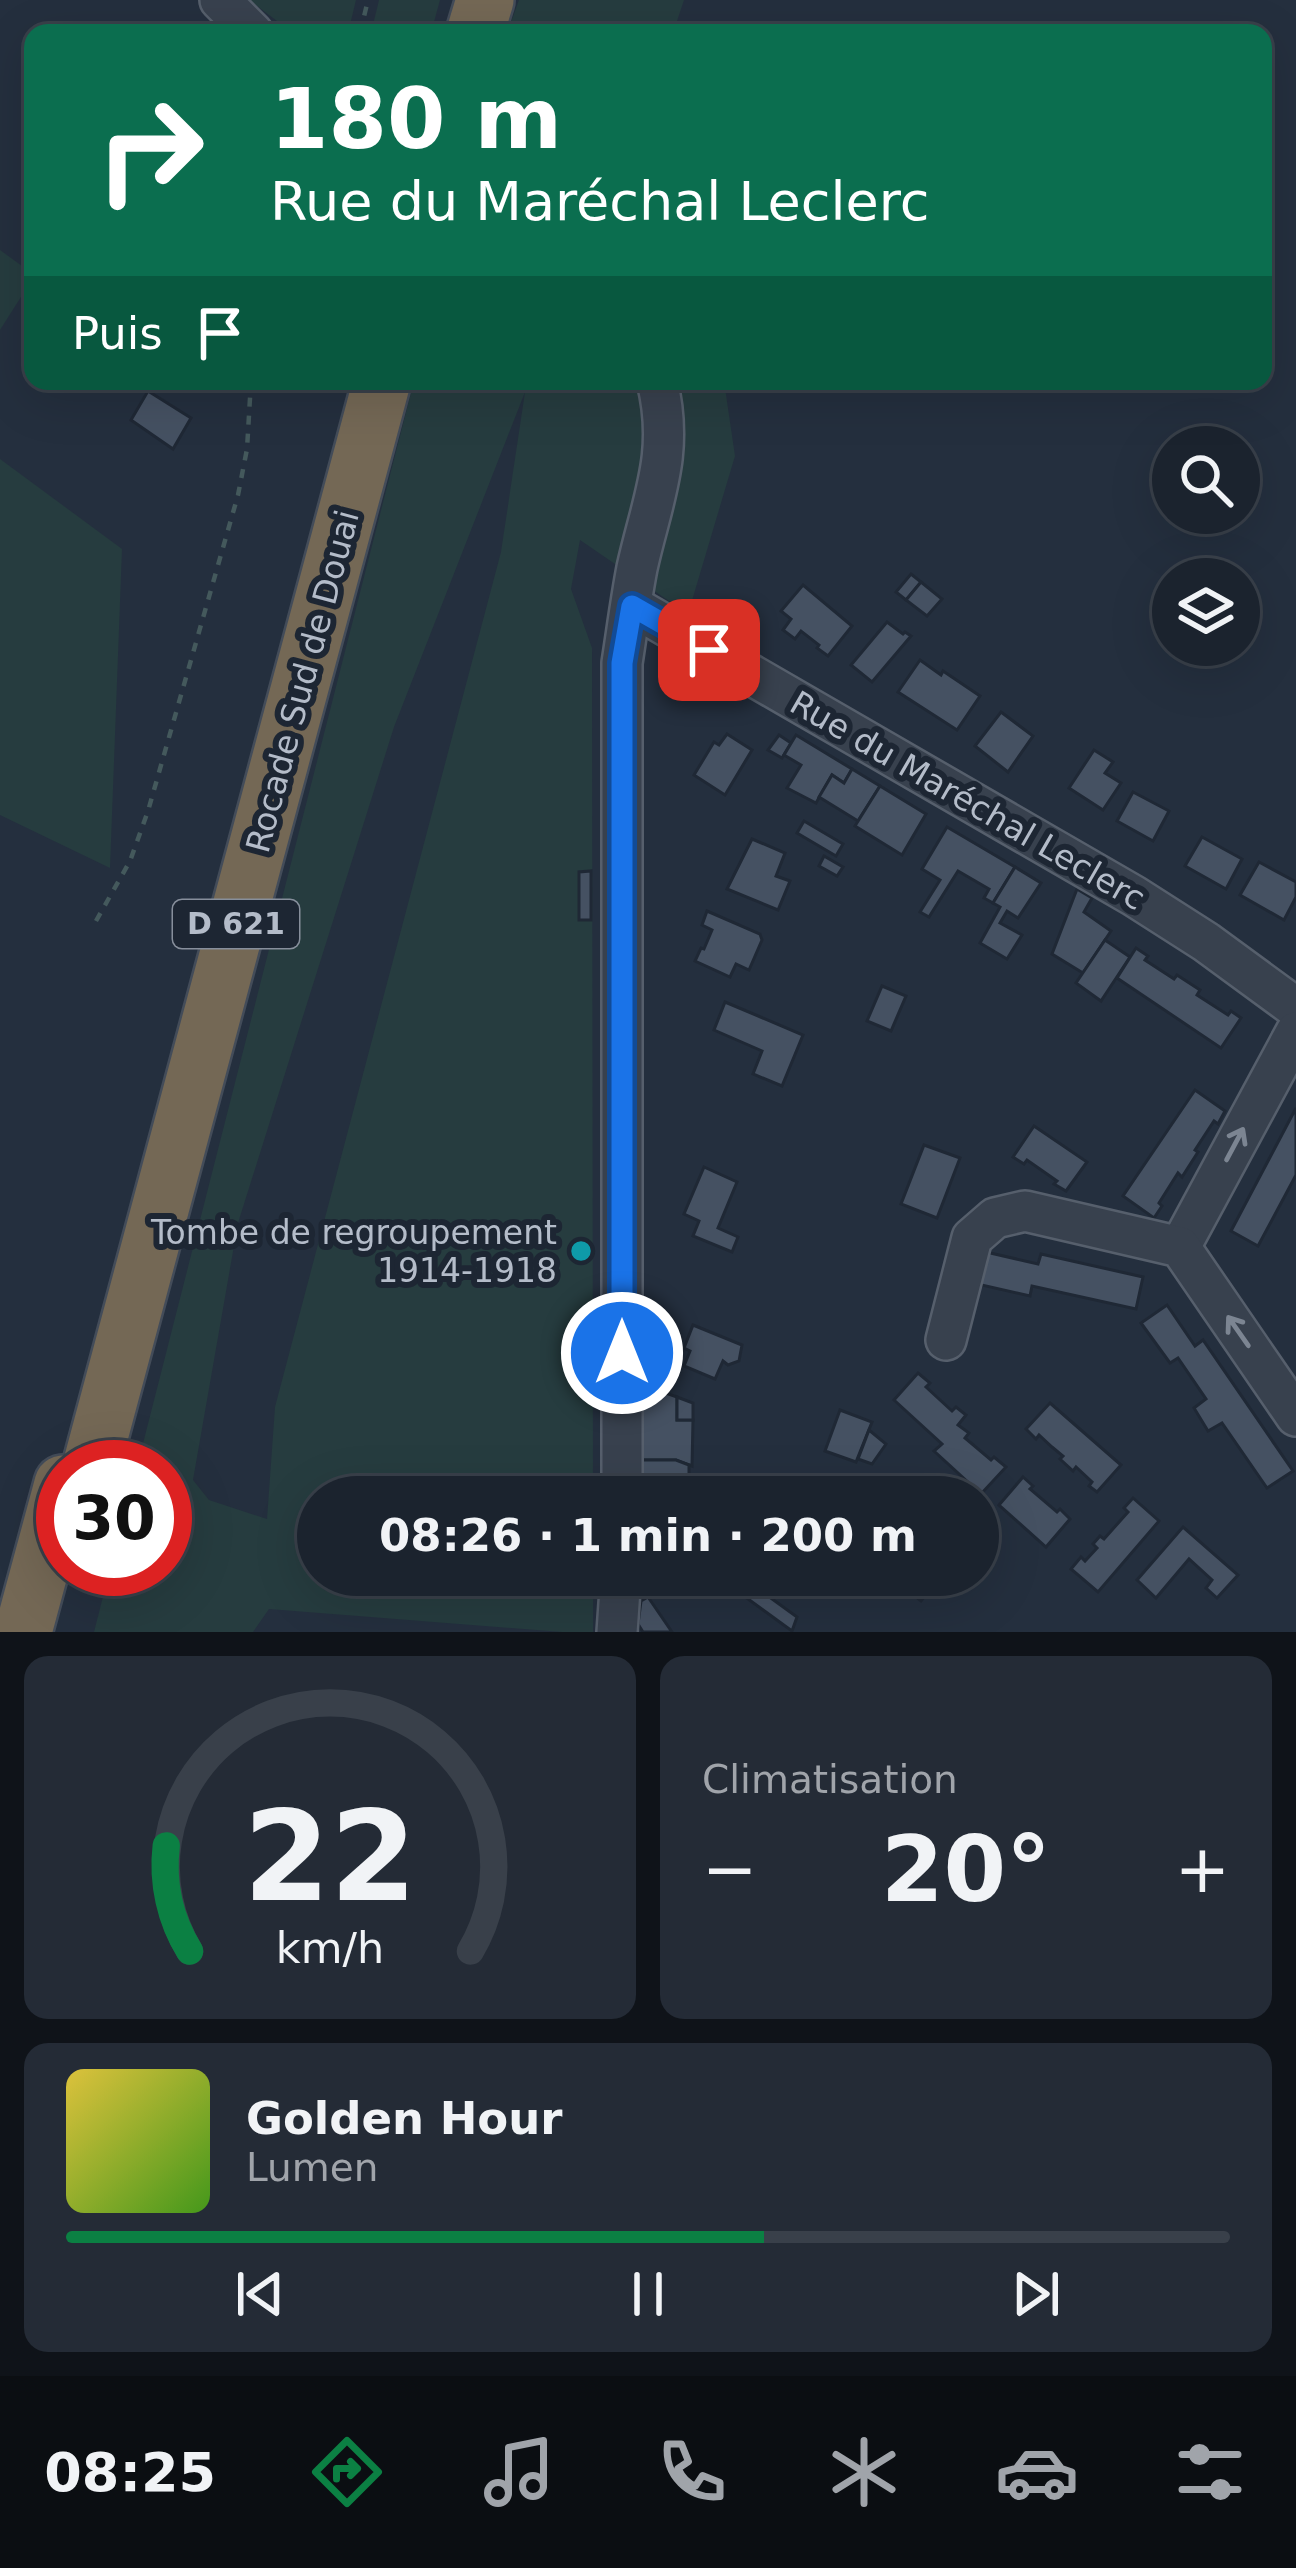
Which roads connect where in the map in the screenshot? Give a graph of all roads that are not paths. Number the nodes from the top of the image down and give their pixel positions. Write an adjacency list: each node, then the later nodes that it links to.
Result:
1 (220, 0): 2 (street)
2 (244, 24)
3 (356, 390): 12 (highway, Rocade Sud de Douai / D 621)
4 (380, 390): 13 (highway, Rocade Sud de Douai / D 621)
5 (658, 390): 6 (street)
6 (632, 606): 7 (street, Rue du Maréchal Leclerc); 14 (street)
7 (1296, 1008)
8 (1296, 1032): 9 (street, one-way to 8)
9 (1180, 1247): 10 (street); 11 (street, one-way to 9)
10 (946, 1340)
11 (1296, 1416)
12 (75, 1440)
13 (98, 1440)
14 (622, 1476)
15 (36, 1584): 18 (highway)
16 (56, 1596): 19 (highway)
17 (620, 1596): 20 (street)
18 (23, 1632)
19 (46, 1632)
20 (617, 1632)

